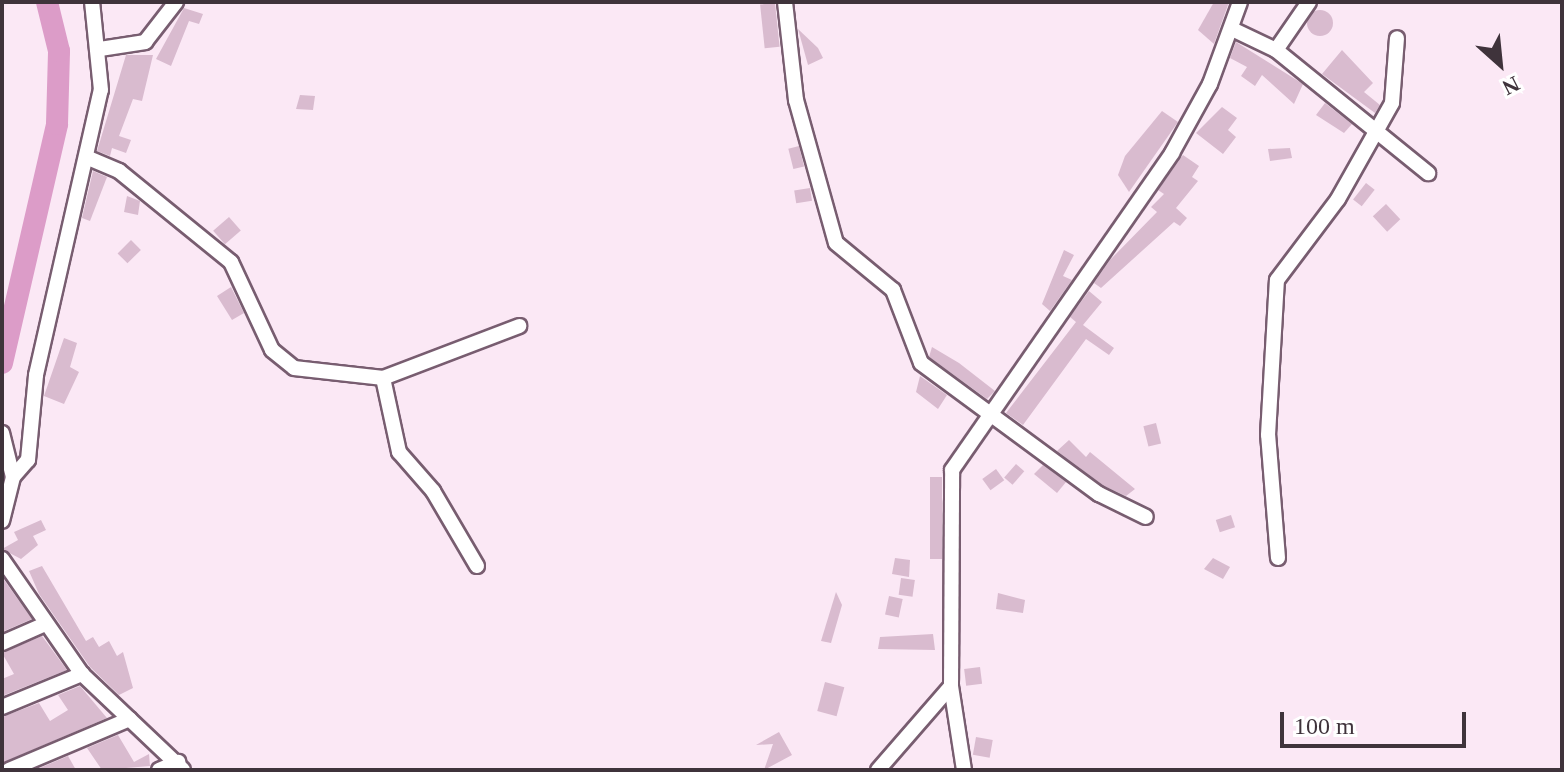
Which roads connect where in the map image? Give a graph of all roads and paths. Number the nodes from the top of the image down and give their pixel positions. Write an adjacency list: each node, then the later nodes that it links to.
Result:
1 (92, 2): 8 (street)
2 (176, 2): 8 (street)
3 (785, 2): 15 (street)
4 (1240, 2): 6 (street)
5 (1309, 2): 9 (street)
6 (1232, 29): 9 (street); 15 (street)
7 (1397, 38): 10 (street)
8 (100, 49): 11 (street)
9 (1276, 50): 10 (street)
10 (1377, 130): 12 (street); 20 (street)
11 (86, 157): 14 (street); 17 (street)
12 (1428, 173)
13 (519, 326): 14 (street)
14 (383, 378): 22 (street)
15 (990, 416): 18 (street); 26 (street)
16 (3, 434): 17 (street)
17 (13, 477): 19 (street)
18 (1146, 517)
19 (2, 521)
20 (1278, 558)
21 (2, 559): 23 (street)
22 (477, 566)
23 (45, 624): 24 (street); 25 (street)
24 (2, 643)
25 (82, 674): 27 (street); 28 (street)
26 (951, 686): 32 (street); 33 (street)
27 (2, 707)
28 (130, 719): 29 (street); 30 (street)
29 (180, 766): 31 (street)
30 (9, 770)
31 (159, 770)
32 (878, 770)
33 (964, 770)

